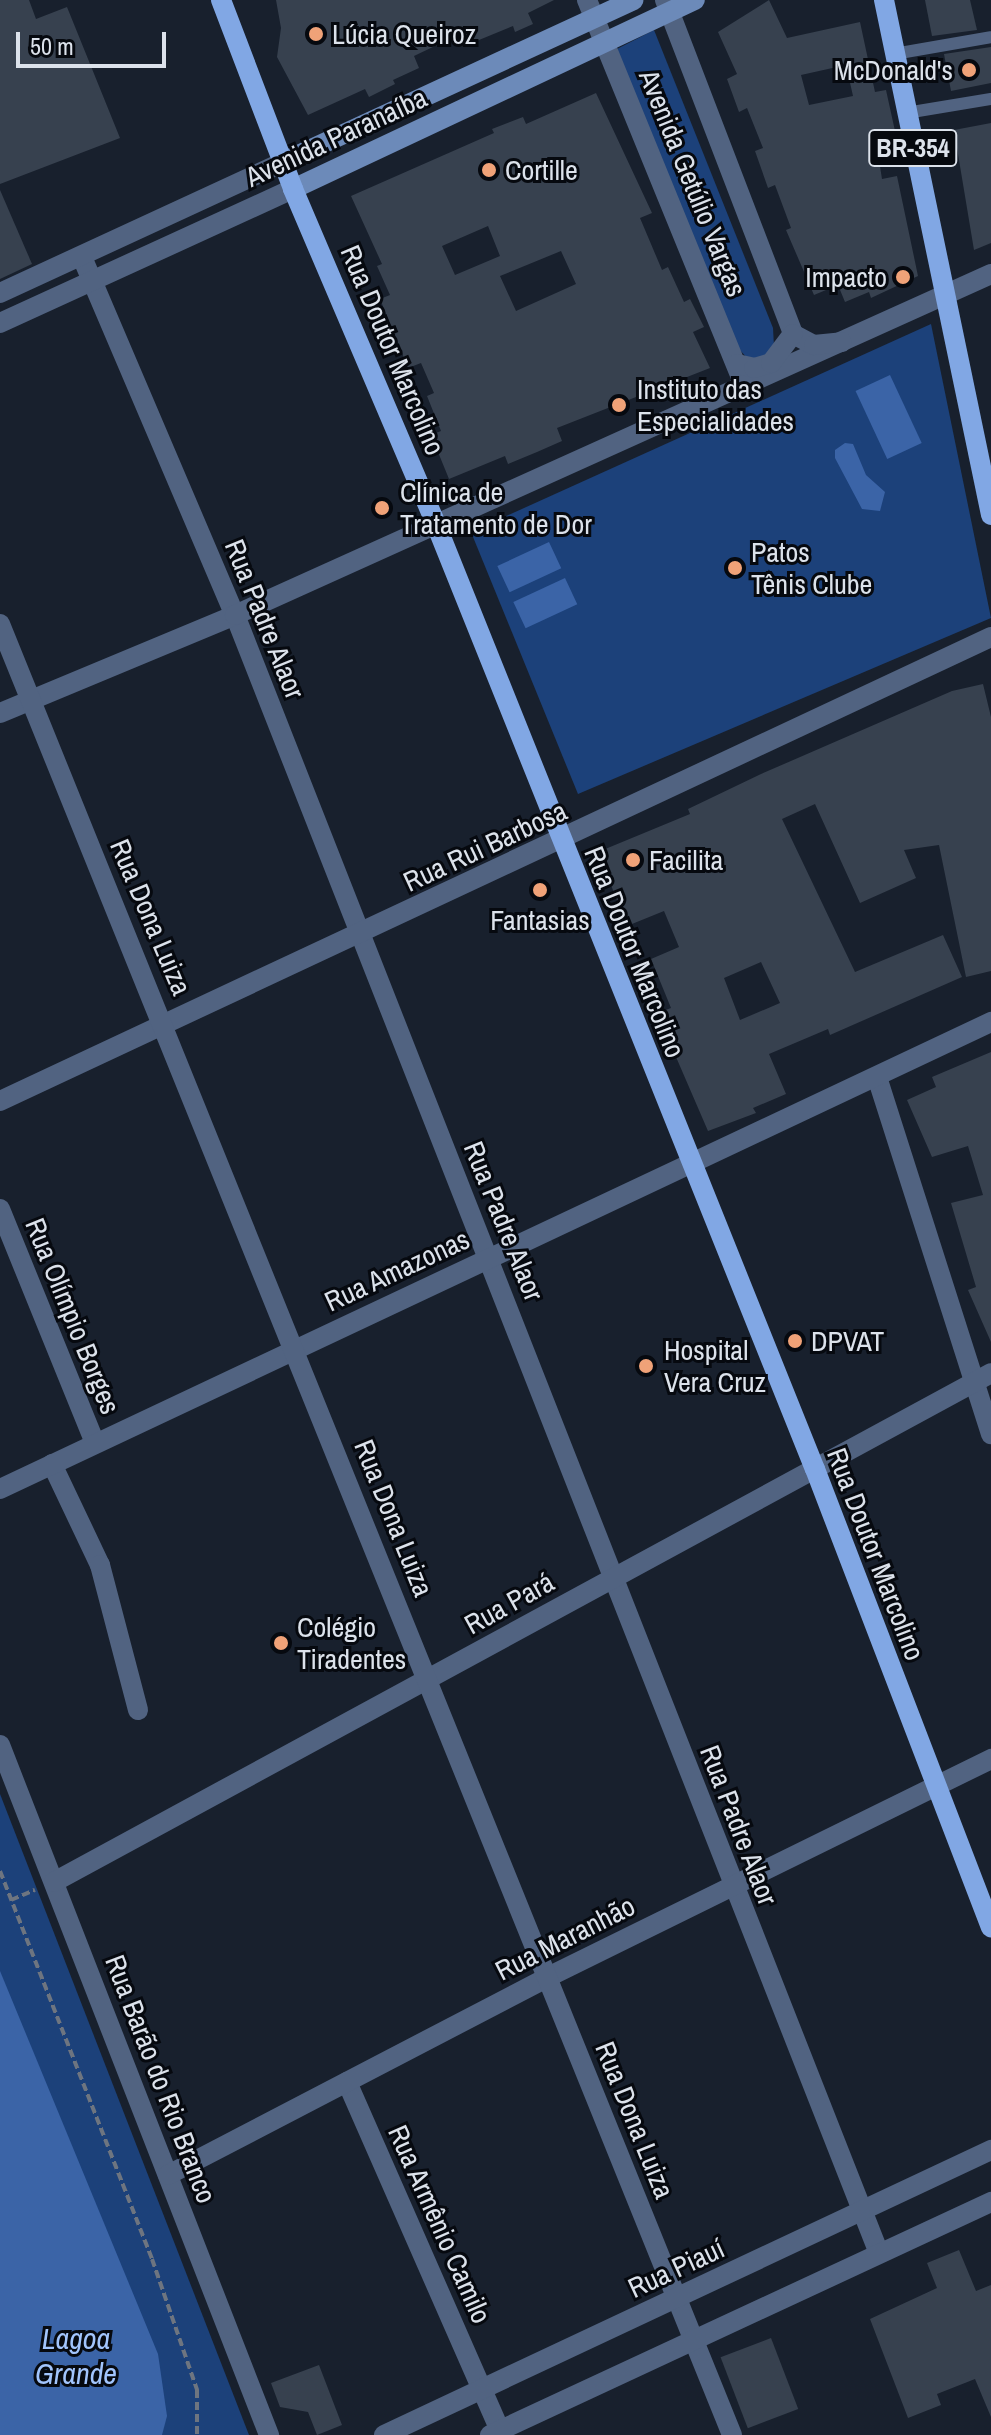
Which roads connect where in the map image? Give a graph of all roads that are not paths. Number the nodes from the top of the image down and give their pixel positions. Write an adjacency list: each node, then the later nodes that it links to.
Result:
1 (221, 0): 12 (main road, Rua Doutor Marcolino)
2 (633, 0): 6 (main road, Avenida Paranaíba)
3 (695, 0): 5 (main road, Avenida Paranaíba)
4 (884, 0): 9 (main road, BR-354)
5 (667, 6): 8 (main road, Avenida Paranaíba); 24 (street, Avenida Getúlio Vargas)
6 (591, 8): 8 (street, Avenida Getúlio Vargas); 12 (main road, Avenida Paranaíba)
7 (991, 37): 9 (lane)
8 (605, 41): 13 (main road, Avenida Paranaíba); 26 (street, Avenida Getúlio Vargas)
9 (894, 54): 11 (main road, BR-354)
10 (991, 99): 11 (lane)
11 (906, 113): 22 (main road, BR-354)
12 (283, 162): 13 (main road, Rua Doutor Marcolino); 14 (street, Avenida Paranaíba)
13 (293, 189): 15 (street, Avenida Paranaíba); 29 (main road, Rua Doutor Marcolino)
14 (207, 198): 15 (street); 16 (street, Avenida Paranaíba)
15 (218, 223): 17 (street, Avenida Paranaíba)
16 (147, 226): 17 (street); 18 (street, Avenida Paranaíba)
17 (158, 251): 20 (street, Avenida Paranaíba)
18 (82, 257): 20 (street, Rua Padre Alaor); 21 (street, Avenida Paranaíba)
19 (991, 274): 22 (street)
20 (92, 282): 23 (street, Avenida Paranaíba); 30 (street, Rua Padre Alaor)
21 (0, 293)
22 (944, 296): 25 (street); 28 (main road, BR-354)
23 (0, 323)
24 (793, 334): 25 (street); 26 (street)
25 (842, 342): 27 (street)
26 (737, 364): 27 (street, Avenida Getúlio Vargas)
27 (745, 387): 29 (street)
28 (991, 515)
29 (435, 522): 30 (street); 35 (main road, Rua Doutor Marcolino)
30 (235, 615): 33 (street); 36 (street, Rua Padre Alaor)
31 (0, 624): 33 (street, Rua Dona Luiza)
32 (991, 637): 35 (street, Rua Rui Barbosa)
33 (30, 698): 34 (street); 38 (street, Rua Dona Luiza)
34 (0, 713)
35 (561, 842): 36 (street, Rua Rui Barbosa); 41 (main road, Rua Doutor Marcolino)
36 (360, 935): 38 (street, Rua Rui Barbosa); 43 (street, Rua Padre Alaor)
37 (991, 1022): 39 (street, Rua Amazonas)
38 (165, 1025): 40 (street, Rua Rui Barbosa); 44 (street, Rua Dona Luiza)
39 (877, 1077): 41 (street, Rua Amazonas); 45 (street)
40 (0, 1101)
41 (690, 1166): 43 (street, Rua Amazonas); 49 (main road, Rua Doutor Marcolino)
42 (0, 1209): 47 (street, Rua Olímpio Borges)
43 (489, 1258): 44 (street, Rua Amazonas); 51 (street, Rua Padre Alaor)
44 (295, 1348): 47 (street, Rua Amazonas); 52 (street, Rua Dona Luiza)
45 (982, 1378): 46 (street); 49 (street, Rua Pará)
46 (991, 1434)
47 (95, 1443): 48 (street, Rua Amazonas)
48 (52, 1464): 50 (street, Rua Amazonas); 53 (street)
49 (815, 1469): 51 (street, Rua Pará); 56 (main road, Rua Doutor Marcolino)
50 (0, 1489)
51 (615, 1577): 52 (street, Rua Pará); 58 (street, Rua Padre Alaor)
52 (428, 1679): 57 (street, Rua Pará); 60 (street, Rua Dona Luiza)
53 (138, 1710)
54 (0, 1745): 57 (street, Rua Barão do Rio Branco)
55 (991, 1759): 56 (street, Rua Maranhão)
56 (934, 1788): 58 (street, Rua Maranhão); 59 (main road, Rua Doutor Marcolino)
57 (54, 1882): 63 (street, Rua Barão do Rio Branco)
58 (732, 1887): 60 (street, Rua Maranhão); 65 (street, Rua Padre Alaor)
59 (991, 1927)
60 (548, 1977): 61 (street, Rua Maranhão); 67 (street, Rua Dona Luiza)
61 (347, 2082): 63 (street, Rua Maranhão); 69 (street, Rua Armênio Camilo)
62 (991, 2150): 65 (street, Rua Piauí)
63 (168, 2175): 71 (street, Rua Barão do Rio Branco)
64 (991, 2202): 66 (street)
65 (862, 2211): 66 (street, Rua Padre Alaor); 67 (street, Rua Piauí)
66 (879, 2253): 68 (street)
67 (677, 2299): 68 (street, Rua Dona Luiza); 69 (street, Rua Piauí)
68 (694, 2341): 70 (street); 73 (street, Rua Dona Luiza)
69 (483, 2389): 70 (street, Rua Armênio Camilo); 72 (street, Rua Piauí)
70 (498, 2434)
71 (269, 2435)
72 (384, 2435)
73 (732, 2435)

